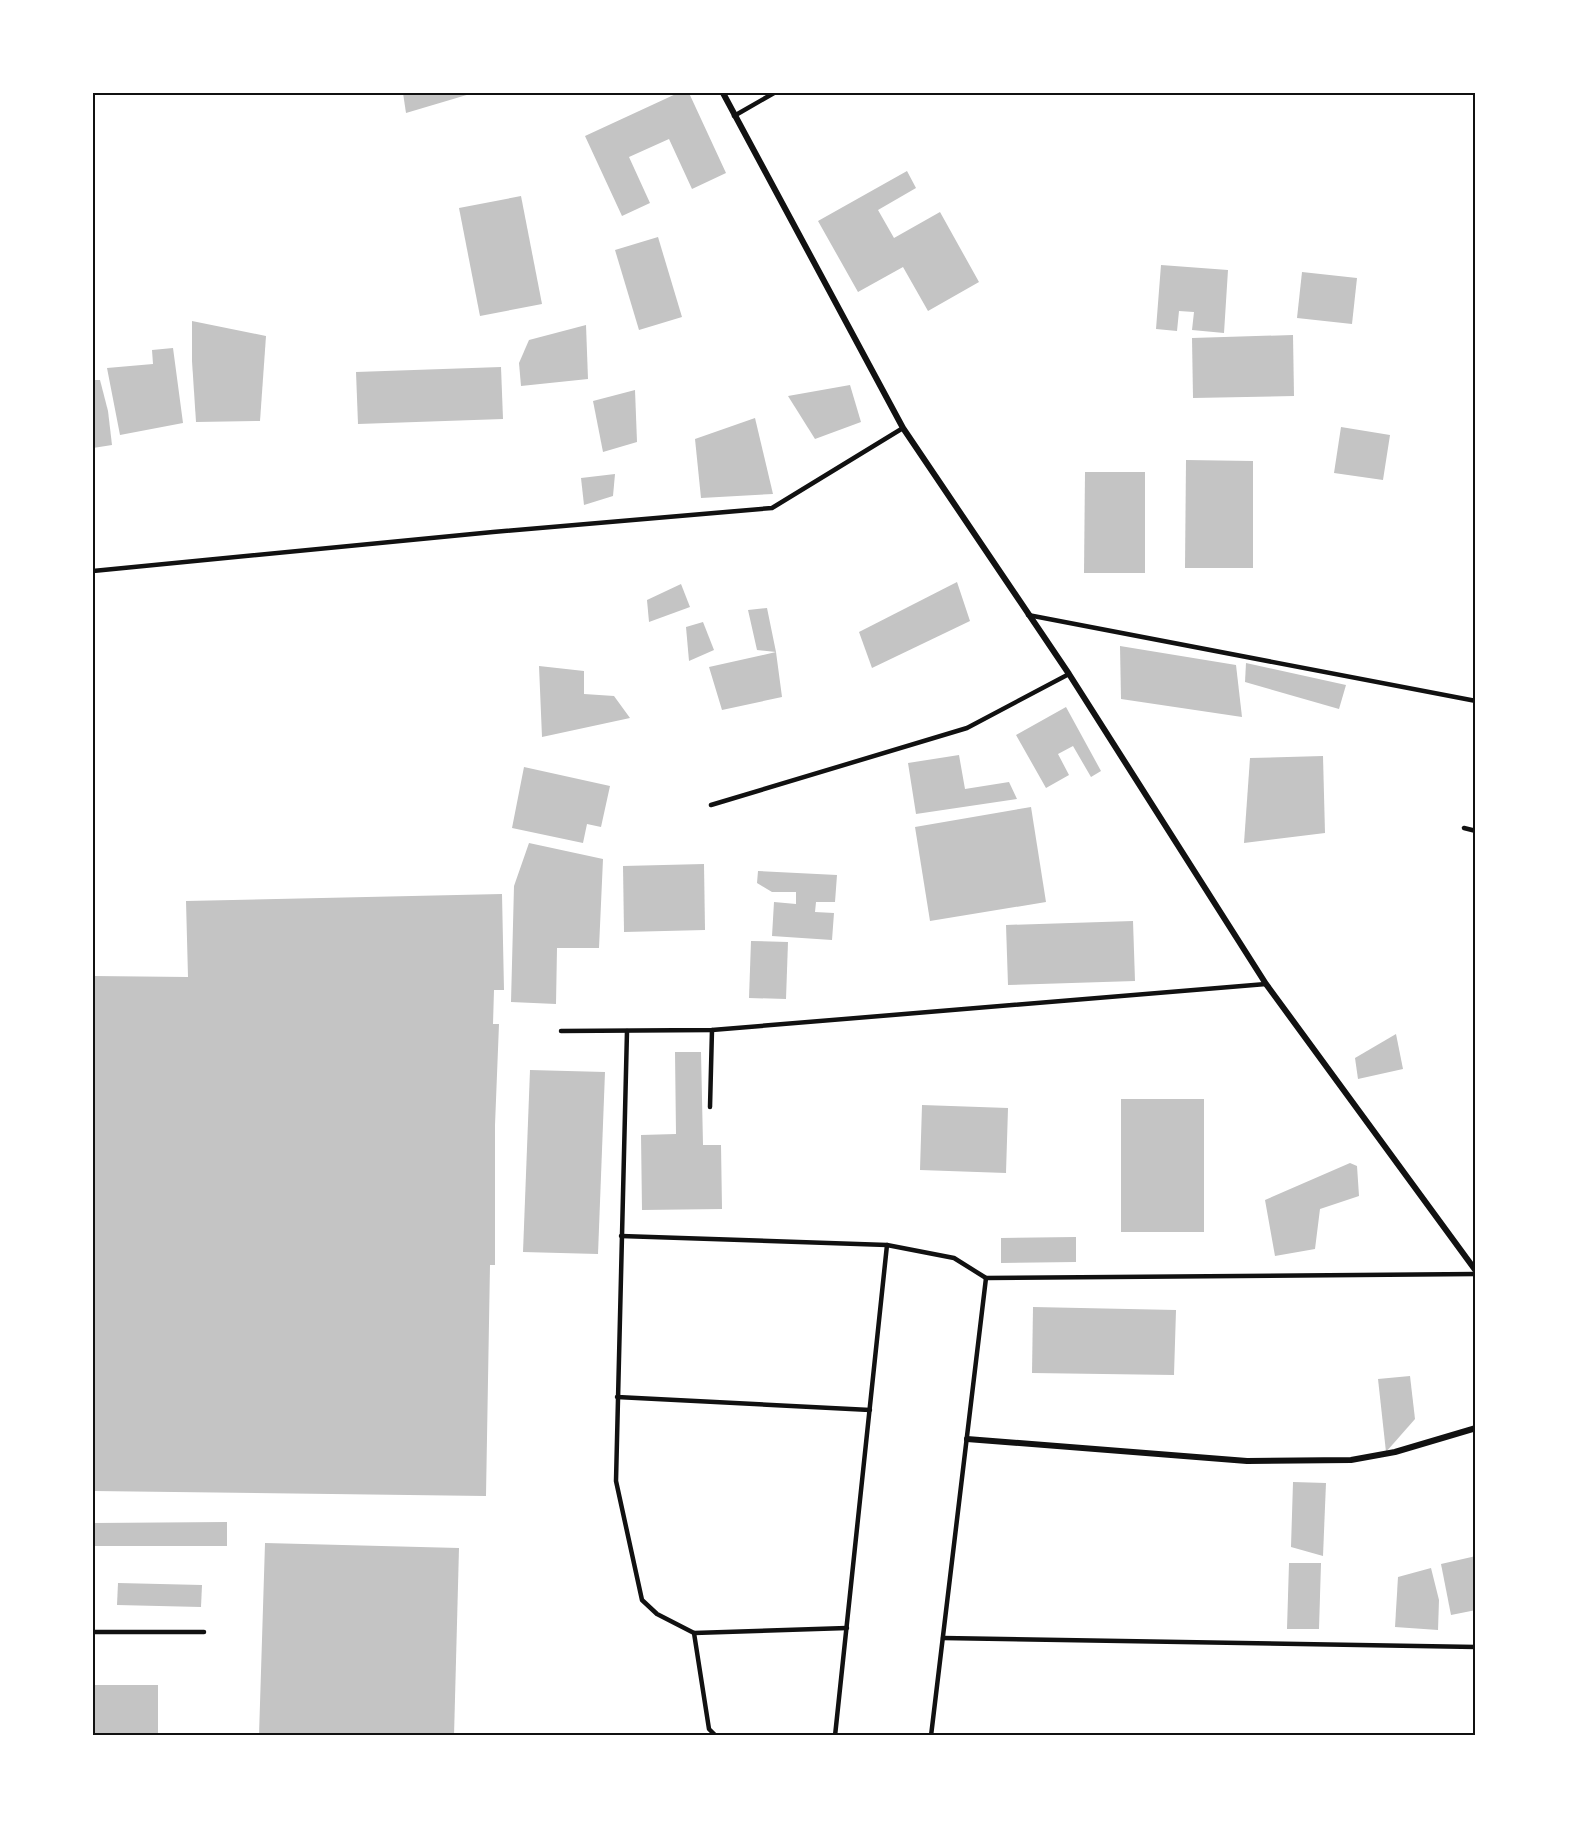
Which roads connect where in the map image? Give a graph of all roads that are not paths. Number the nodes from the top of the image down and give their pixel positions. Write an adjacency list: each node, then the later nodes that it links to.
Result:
1 (723, 93): 3 (street)
2 (774, 93): 3 (lane)
3 (734, 116): 4 (street)
4 (903, 428): 5 (lane); 6 (street)
5 (93, 571)
6 (1027, 615): 7 (street); 8 (lane)
7 (1069, 674): 9 (lane); 12 (street)
8 (1476, 701)
9 (711, 805)
10 (1464, 828): 11 (lane)
11 (1476, 831)
12 (1266, 984): 13 (lane); 19 (street)
13 (712, 1030): 15 (lane); 16 (lane)
14 (561, 1031): 15 (lane)
15 (627, 1031): 17 (lane)
16 (710, 1107)
17 (621, 1236): 18 (lane); 21 (lane)
18 (887, 1245): 20 (lane); 22 (lane)
19 (1476, 1273): 20 (lane)
20 (986, 1278): 24 (lane)
21 (618, 1397): 22 (lane); 28 (lane)
22 (870, 1410): 25 (lane)
23 (1476, 1428): 24 (street)
24 (967, 1439): 29 (lane)
25 (847, 1628): 28 (lane); 32 (lane)
26 (93, 1632): 27 (lane)
27 (204, 1632)
28 (694, 1633): 31 (lane)
29 (943, 1638): 30 (lane); 33 (lane)
30 (1476, 1647)
31 (716, 1736)
32 (835, 1736)
33 (931, 1736)

